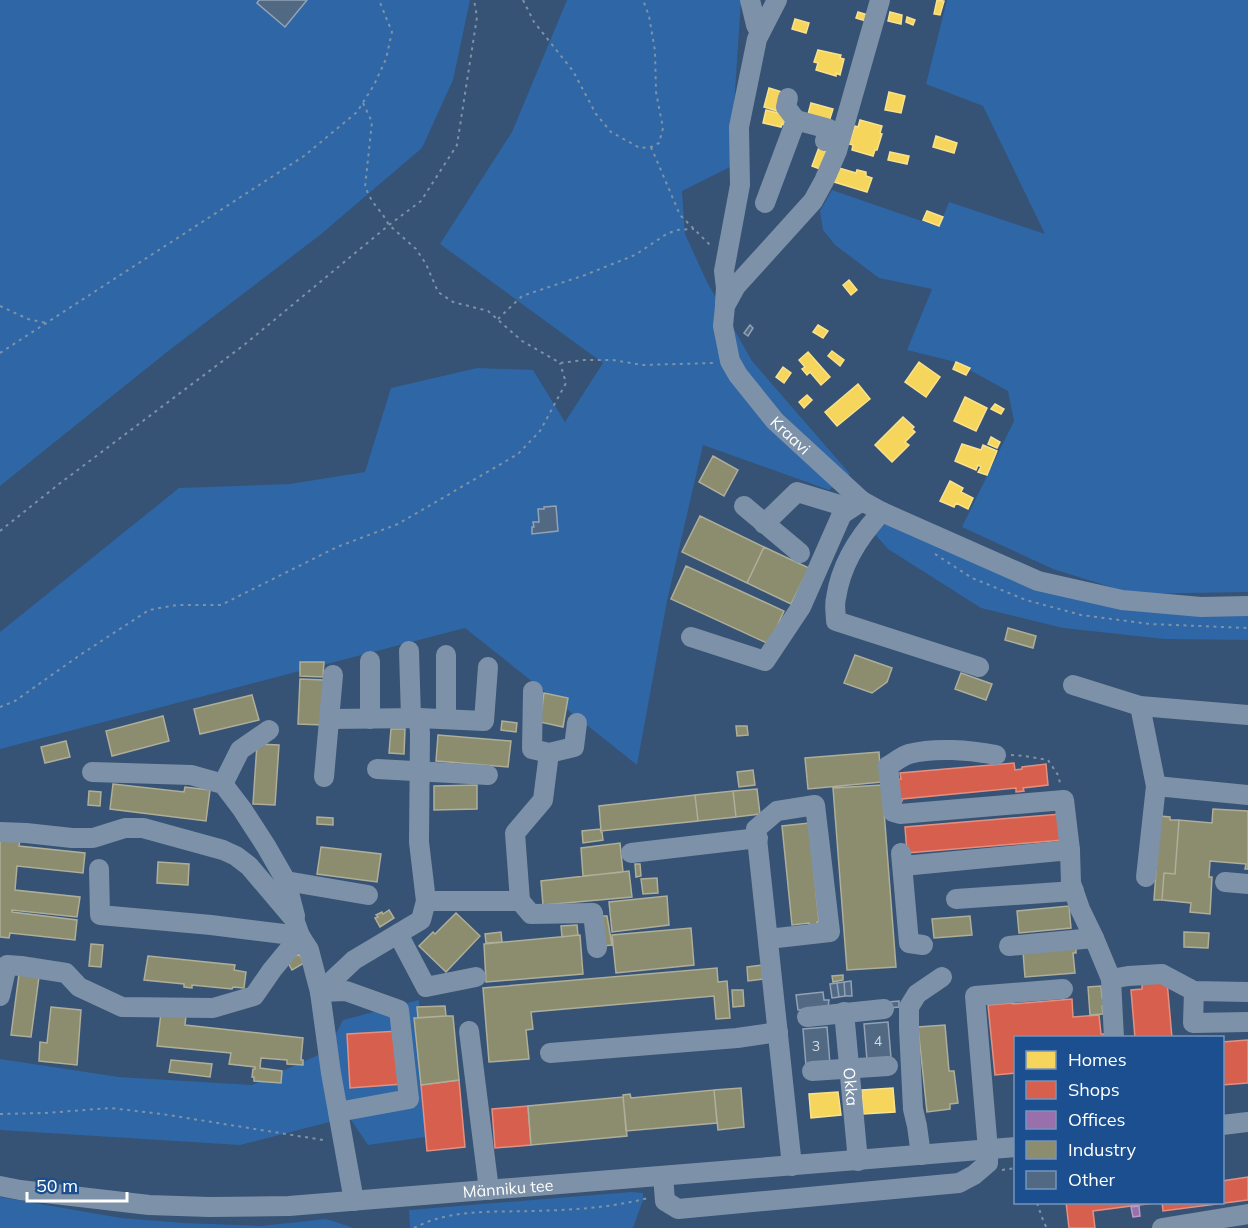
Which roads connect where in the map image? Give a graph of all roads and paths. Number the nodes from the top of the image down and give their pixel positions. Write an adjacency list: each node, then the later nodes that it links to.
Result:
1 (379, 0): 10 (path)
2 (474, 0): 15 (path)
3 (523, 0): 13 (path)
4 (643, 0): 13 (path)
5 (750, 0): 8 (street)
6 (777, 0): 8 (street, Kraavi)
7 (880, 0): 19 (street)
8 (760, 32): 17 (street, Kraavi)
9 (788, 98): 11 (street)
10 (363, 103): 15 (path); 21 (path)
11 (795, 120): 12 (street); 14 (street)
12 (825, 141)
13 (651, 147): 16 (path)
14 (765, 203)
15 (389, 225): 20 (path); 29 (path)
16 (694, 229): 17 (path); 20 (path)
17 (724, 271): 19 (street, Kraavi)
18 (0, 306): 21 (path)
19 (725, 306): 23 (street, Kraavi)
20 (498, 319): 24 (path)
21 (46, 323): 22 (path)
22 (0, 353)
23 (730, 362): 24 (path); 25 (street, Kraavi)
24 (560, 363): 42 (path)
25 (856, 505): 27 (street, Kraavi); 28 (street); 32 (street)
26 (744, 506): 28 (street)
27 (882, 512): 31 (street, Kraavi); 37 (street)
28 (764, 524): 30 (street)
29 (0, 531)
30 (800, 553)
31 (1248, 606)
32 (691, 637)
33 (409, 651): 44 (street)
34 (446, 655): 47 (street)
35 (370, 661): 46 (street)
36 (488, 667): 47 (street)
37 (979, 667)
38 (333, 675): 45 (street)
39 (1073, 685): 41 (street)
40 (533, 691): 50 (street)
41 (1140, 706): 43 (street); 58 (street)
42 (0, 707)
43 (1248, 715)
44 (415, 718): 46 (street); 47 (street); 53 (street)
45 (329, 719): 46 (street); 56 (street)
46 (370, 719)
47 (446, 719)
48 (577, 723): 50 (street)
49 (269, 730): 57 (street)
50 (549, 753): 74 (street)
51 (996, 754): 60 (path); 60 (street)
52 (377, 769): 53 (street)
53 (420, 771): 55 (street); 73 (street)
54 (92, 772): 57 (street)
55 (488, 775)
56 (324, 777)
57 (223, 784): 67 (street)
58 (1156, 786): 59 (street); 66 (street)
59 (1248, 795)
60 (1064, 800): 63 (street)
61 (0, 832): 76 (street)
62 (758, 838): 64 (street); 78 (street); 78 (street)
63 (1070, 849): 70 (street); 79 (street)
64 (631, 853)
65 (99, 869): 76 (street)
66 (1146, 877)
67 (286, 881): 71 (street); 76 (street)
68 (1225, 882): 69 (street)
69 (1248, 884)
70 (1074, 891): 72 (street); 77 (street)
71 (368, 895)
72 (956, 899)
73 (426, 901): 74 (street); 75 (street)
74 (520, 901): 81 (street)
75 (398, 934): 82 (street); 87 (street)
76 (300, 936): 87 (street); 89 (street)
77 (1094, 938): 80 (street); 84 (street)
78 (768, 939): 95 (street)
79 (923, 945)
80 (1009, 946)
81 (597, 948)
82 (476, 977)
83 (942, 977): 108 (street)
84 (1111, 979): 86 (street); 96 (street)
85 (1063, 988): 107 (street)
86 (1194, 991): 88 (street); 93 (street)
87 (320, 992): 101 (street); 101 (street)
88 (1248, 992)
89 (0, 996)
90 (884, 1009): 91 (street)
91 (844, 1012): 92 (street); 99 (street, Okka)
92 (807, 1017)
93 (1248, 1022)
94 (469, 1031): 112 (street)
95 (778, 1032): 97 (street); 110 (street)
96 (1114, 1036)
97 (550, 1053)
98 (888, 1066): 99 (street)
99 (849, 1068): 100 (street); 109 (street, Okka)
100 (812, 1071)
101 (338, 1112): 105 (street)
102 (0, 1114): 105 (path)
103 (1248, 1122): 104 (street)
104 (1224, 1125)
105 (344, 1138): 114 (street)
106 (1014, 1147): 107 (street, Männiku tee)
107 (988, 1150): 108 (street, Männiku tee); 113 (street)
108 (921, 1155): 109 (street, Männiku tee)
109 (858, 1161): 110 (street, Männiku tee)
110 (792, 1166): 113 (street, Männiku tee)
111 (0, 1186): 114 (street, Männiku tee)
112 (489, 1190): 113 (street, Männiku tee); 114 (street, Männiku tee)
113 (664, 1190): 117 (path)
114 (354, 1201)
115 (1037, 1204): 118 (path)
116 (1248, 1214): 119 (street)
117 (414, 1228)
118 (1047, 1228)
119 (1162, 1228)

